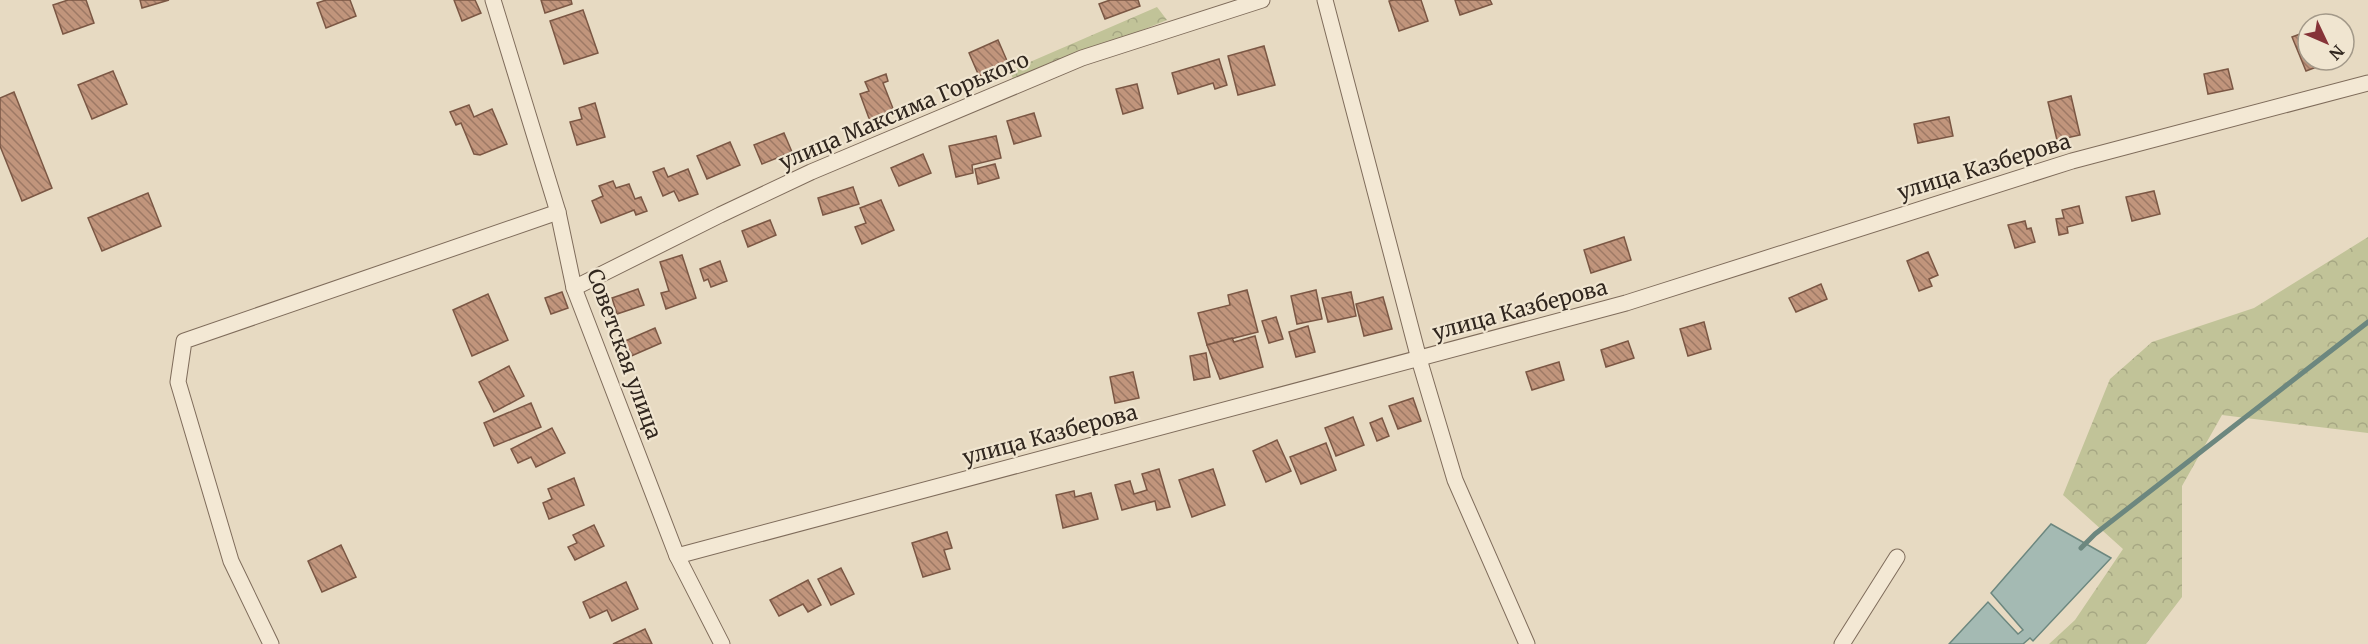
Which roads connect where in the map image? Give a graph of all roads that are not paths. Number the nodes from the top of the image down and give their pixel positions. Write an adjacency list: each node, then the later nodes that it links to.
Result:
1 (493, 0): 5 (street, Советская улица)
2 (1262, 0): 6 (street, улица Максима Горького)
3 (1325, 0): 7 (street)
4 (2368, 83): 7 (street, улица Казберова)
5 (558, 212): 6 (street, Советская улица); 10 (street)
6 (574, 288): 8 (street, Советская улица)
7 (1419, 359): 8 (street, улица Казберова); 12 (street)
8 (677, 556): 11 (street, Советская улица)
9 (1897, 557): 13 (street)
10 (271, 644)
11 (722, 644)
12 (1527, 644)
13 (1842, 644)

